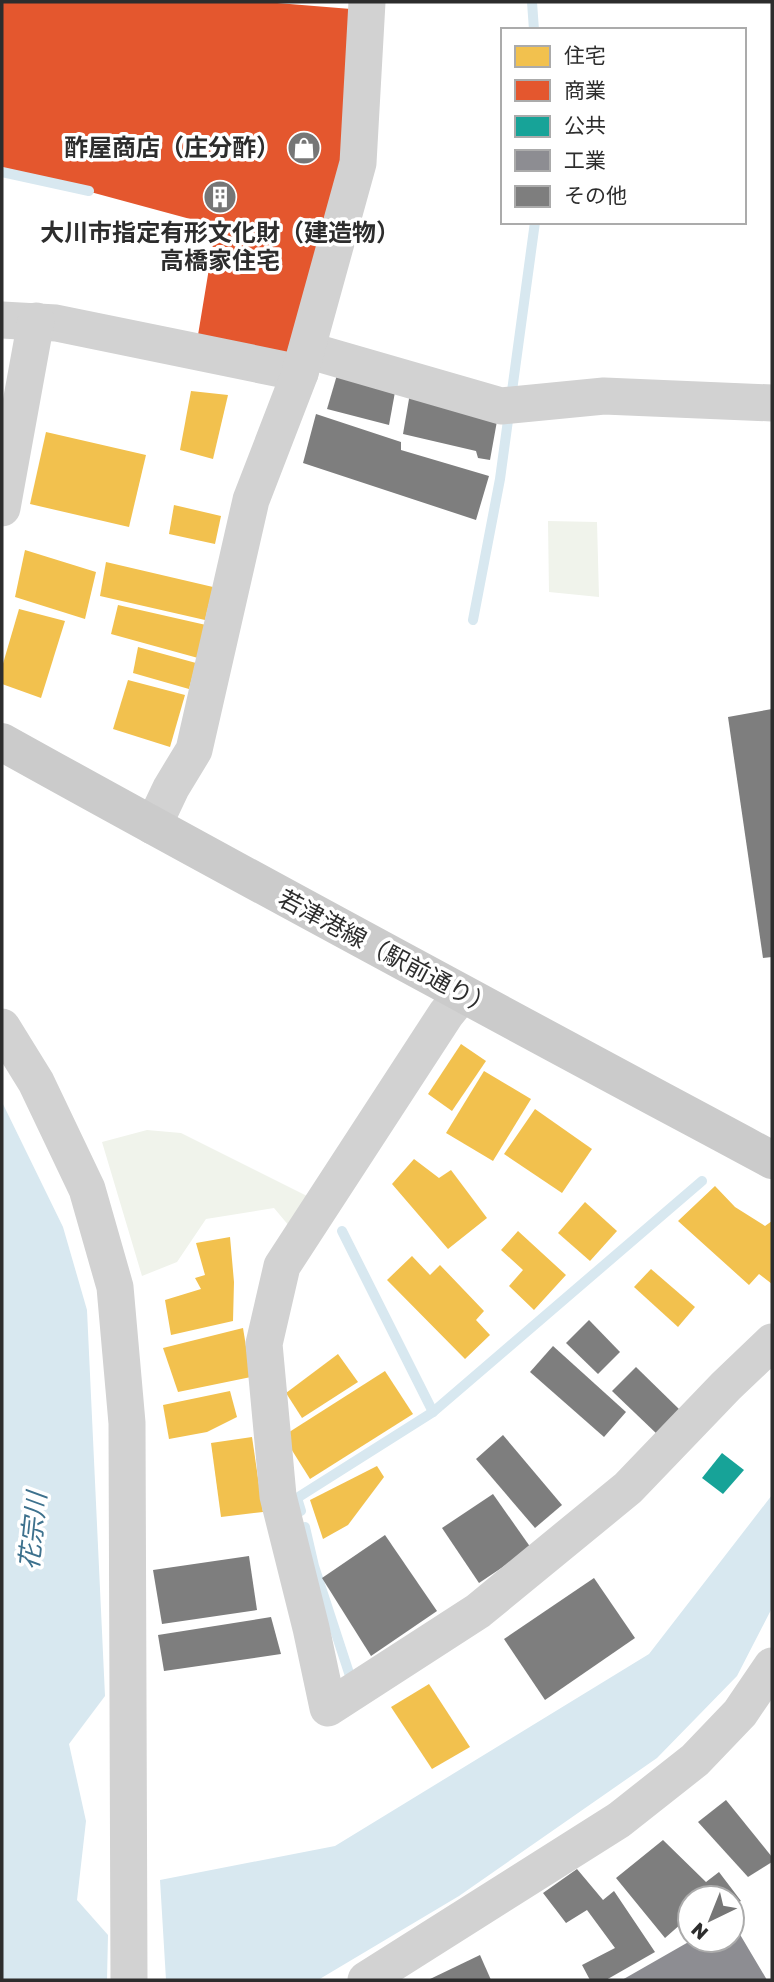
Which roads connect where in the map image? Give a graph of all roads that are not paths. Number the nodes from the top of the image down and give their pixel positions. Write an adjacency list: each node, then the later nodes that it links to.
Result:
1 (365, 2): 3 (street)
2 (19, 321): 3 (street); 5 (street)
3 (304, 362): 4 (street); 7 (street)
4 (772, 403)
5 (2, 508)
6 (2, 742): 7 (main road, 若津港線（駅前通り）)
7 (153, 826): 8 (main road, 若津港線（駅前通り）)
8 (462, 994): 10 (main road, 若津港線（駅前通り）); 11 (street)
9 (2, 1027): 13 (street)
10 (772, 1160)
11 (772, 1342)
12 (772, 1666): 14 (street)
13 (129, 1969)
14 (366, 1980)

